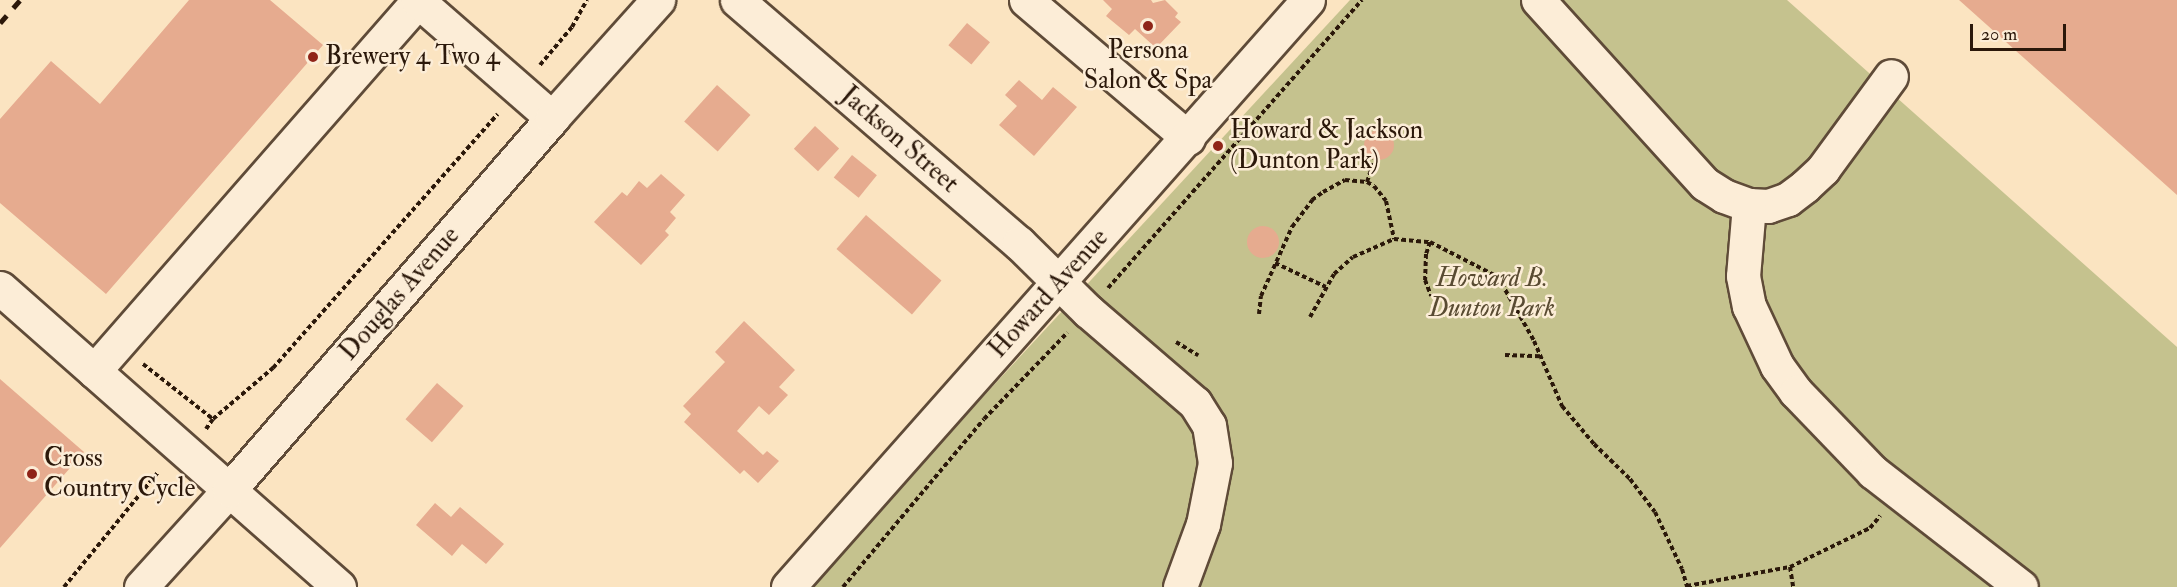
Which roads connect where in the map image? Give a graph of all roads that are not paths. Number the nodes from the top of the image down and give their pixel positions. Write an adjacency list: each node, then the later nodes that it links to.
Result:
1 (658, 0): 7 (street, Douglas Avenue)
2 (737, 0): 10 (street, Jackson Street)
3 (1026, 0): 8 (street)
4 (1308, 0): 8 (street, Howard Avenue)
5 (1538, 0): 9 (street)
6 (1890, 76): 9 (street)
7 (552, 118): 12 (street); 13 (street, Douglas Avenue)
8 (1188, 138): 10 (street, Howard Avenue)
9 (1749, 205): 18 (street)
10 (1059, 283): 16 (street, Howard Avenue); 17 (street, Jackson Street)
11 (0, 288): 12 (street)
12 (94, 371): 13 (street)
13 (229, 490): 14 (street, Douglas Avenue); 15 (street)
14 (141, 587)
15 (339, 587)
16 (788, 587)
17 (1180, 587)
18 (2021, 587)

